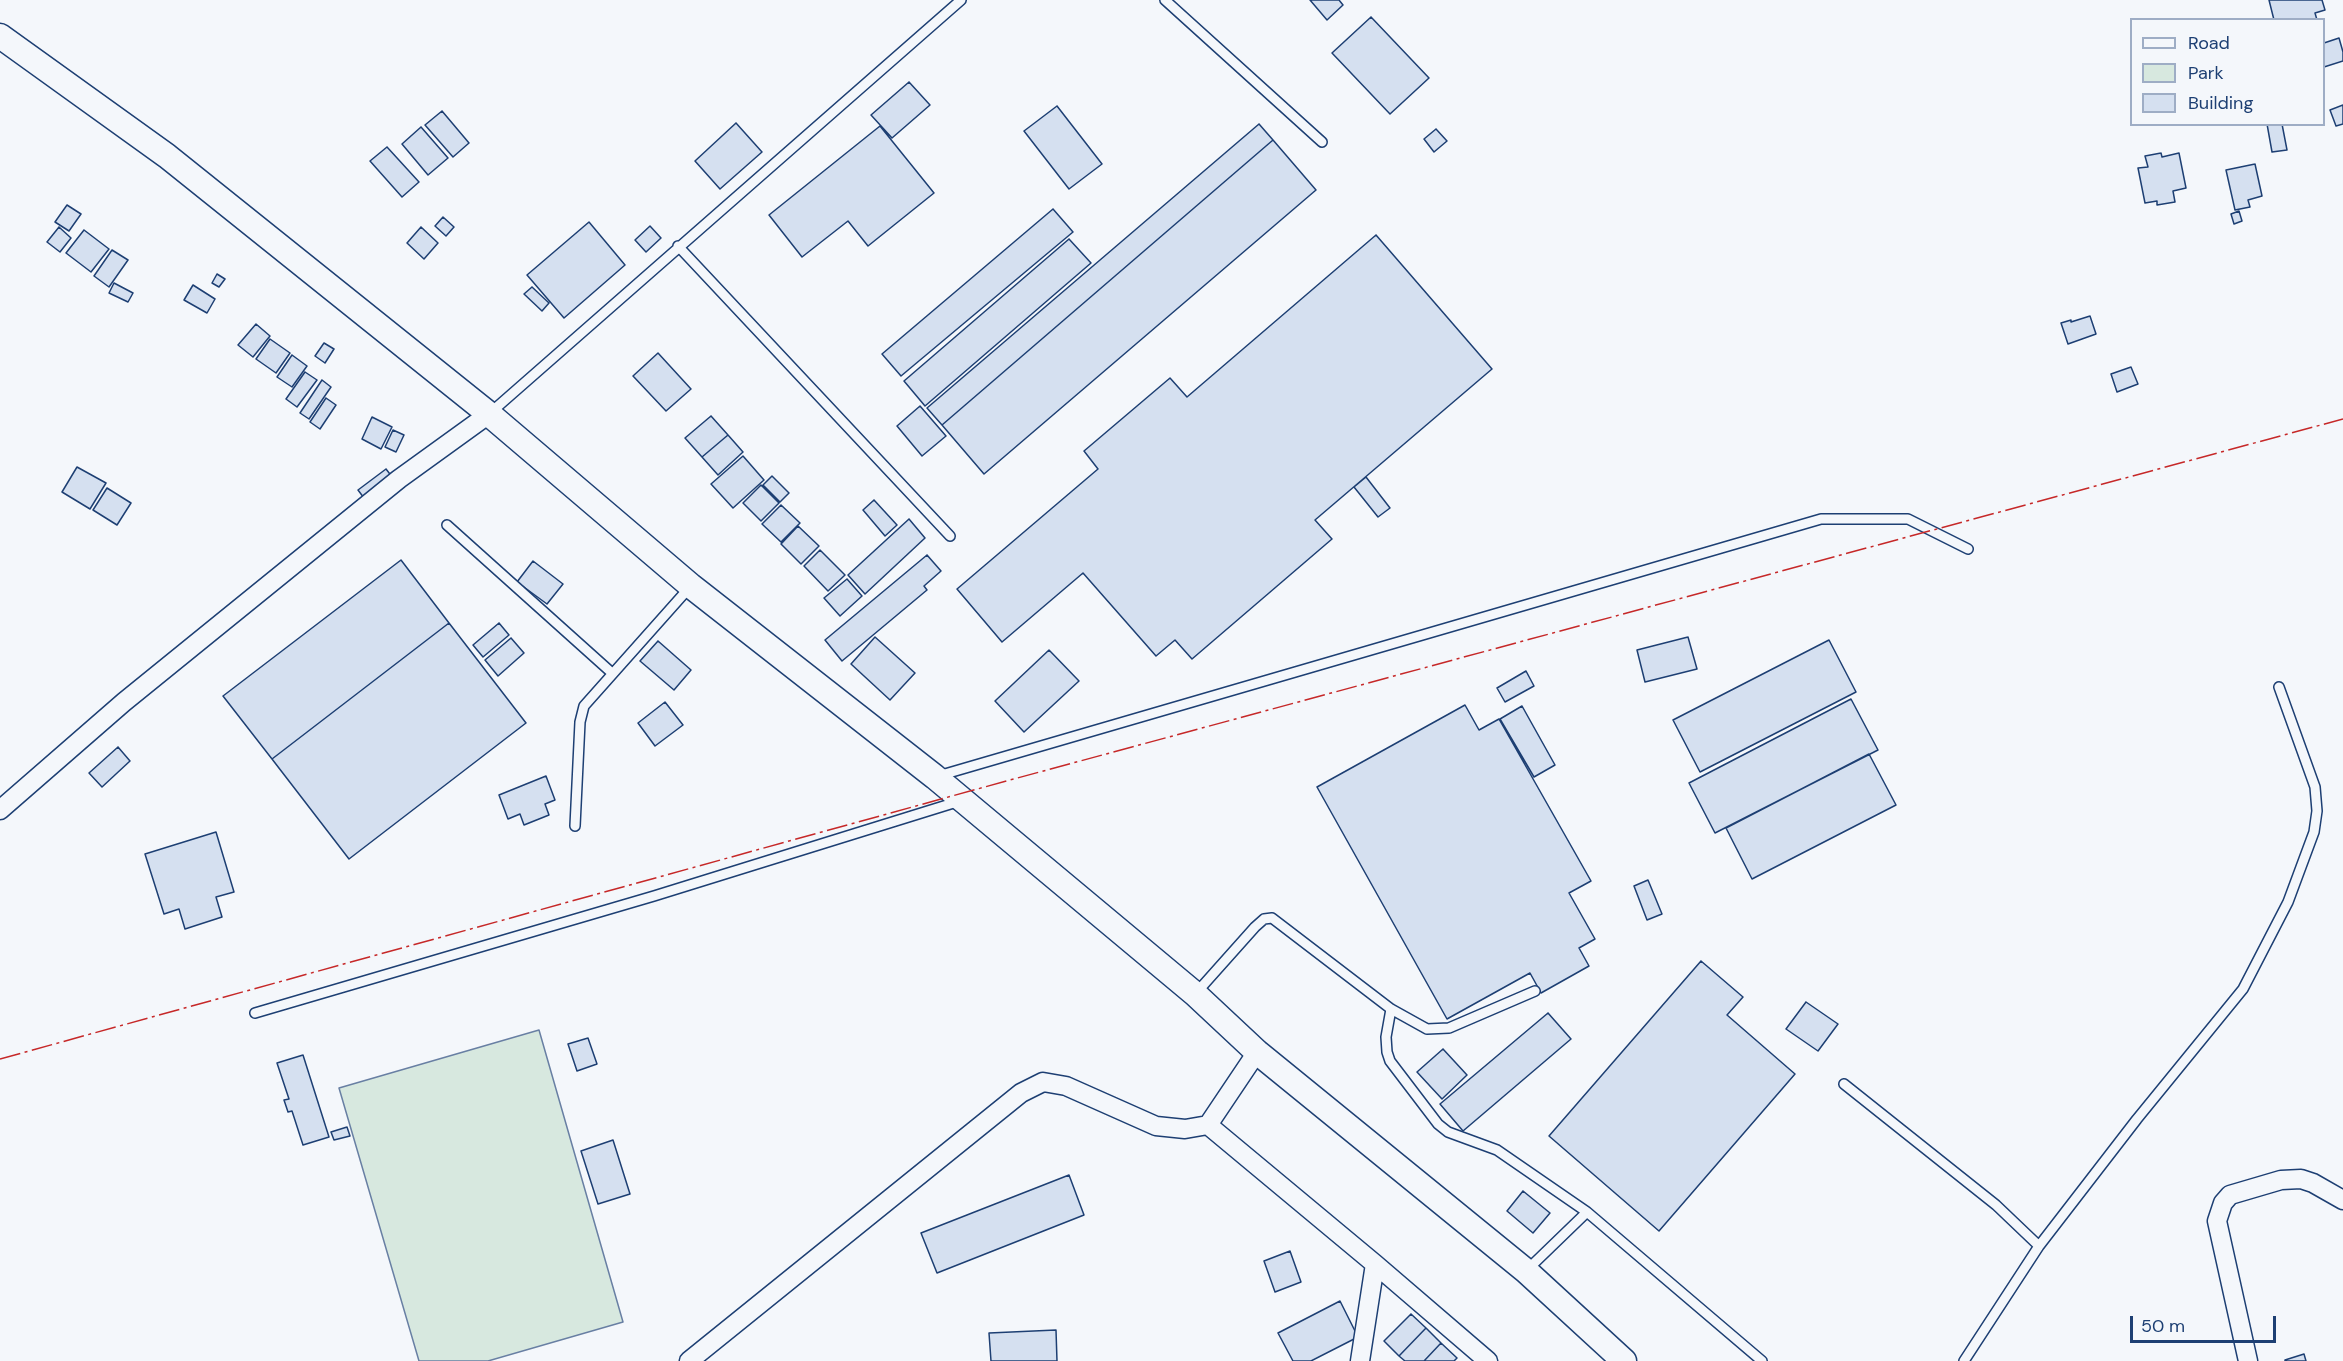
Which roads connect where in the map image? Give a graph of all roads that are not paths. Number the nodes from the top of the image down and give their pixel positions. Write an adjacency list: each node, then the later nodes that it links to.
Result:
1 (961, 0): 5 (lane)
2 (1165, 0): 4 (lane)
3 (0, 36): 6 (main road)
4 (1322, 142)
5 (678, 246): 6 (lane); 8 (lane)
6 (489, 414): 10 (main road); 15 (street)
7 (447, 525): 11 (lane)
8 (950, 536)
9 (1968, 549): 13 (lane)
10 (691, 586): 11 (lane); 13 (main road)
11 (612, 673): 16 (lane)
12 (2279, 687): 26 (lane)
13 (935, 777): 14 (main road)
14 (963, 801): 18 (main road); 20 (lane)
15 (0, 810)
16 (575, 826)
17 (1535, 991): 19 (lane)
18 (1195, 994): 19 (lane); 21 (main road)
19 (1391, 1009): 25 (lane)
20 (255, 1013)
21 (1257, 1052): 23 (street); 28 (main road)
22 (1844, 1084): 26 (lane)
23 (1208, 1125): 27 (street); 29 (street)
24 (2343, 1200): 35 (street)
25 (1587, 1212): 28 (lane); 33 (lane)
26 (2039, 1246): 34 (lane)
27 (1375, 1264): 30 (street); 31 (street)
28 (1526, 1271): 32 (main road)
29 (689, 1361)
30 (1360, 1361)
31 (1488, 1361)
32 (1624, 1361)
33 (1762, 1361)
34 (1964, 1361)
35 (2248, 1361)

